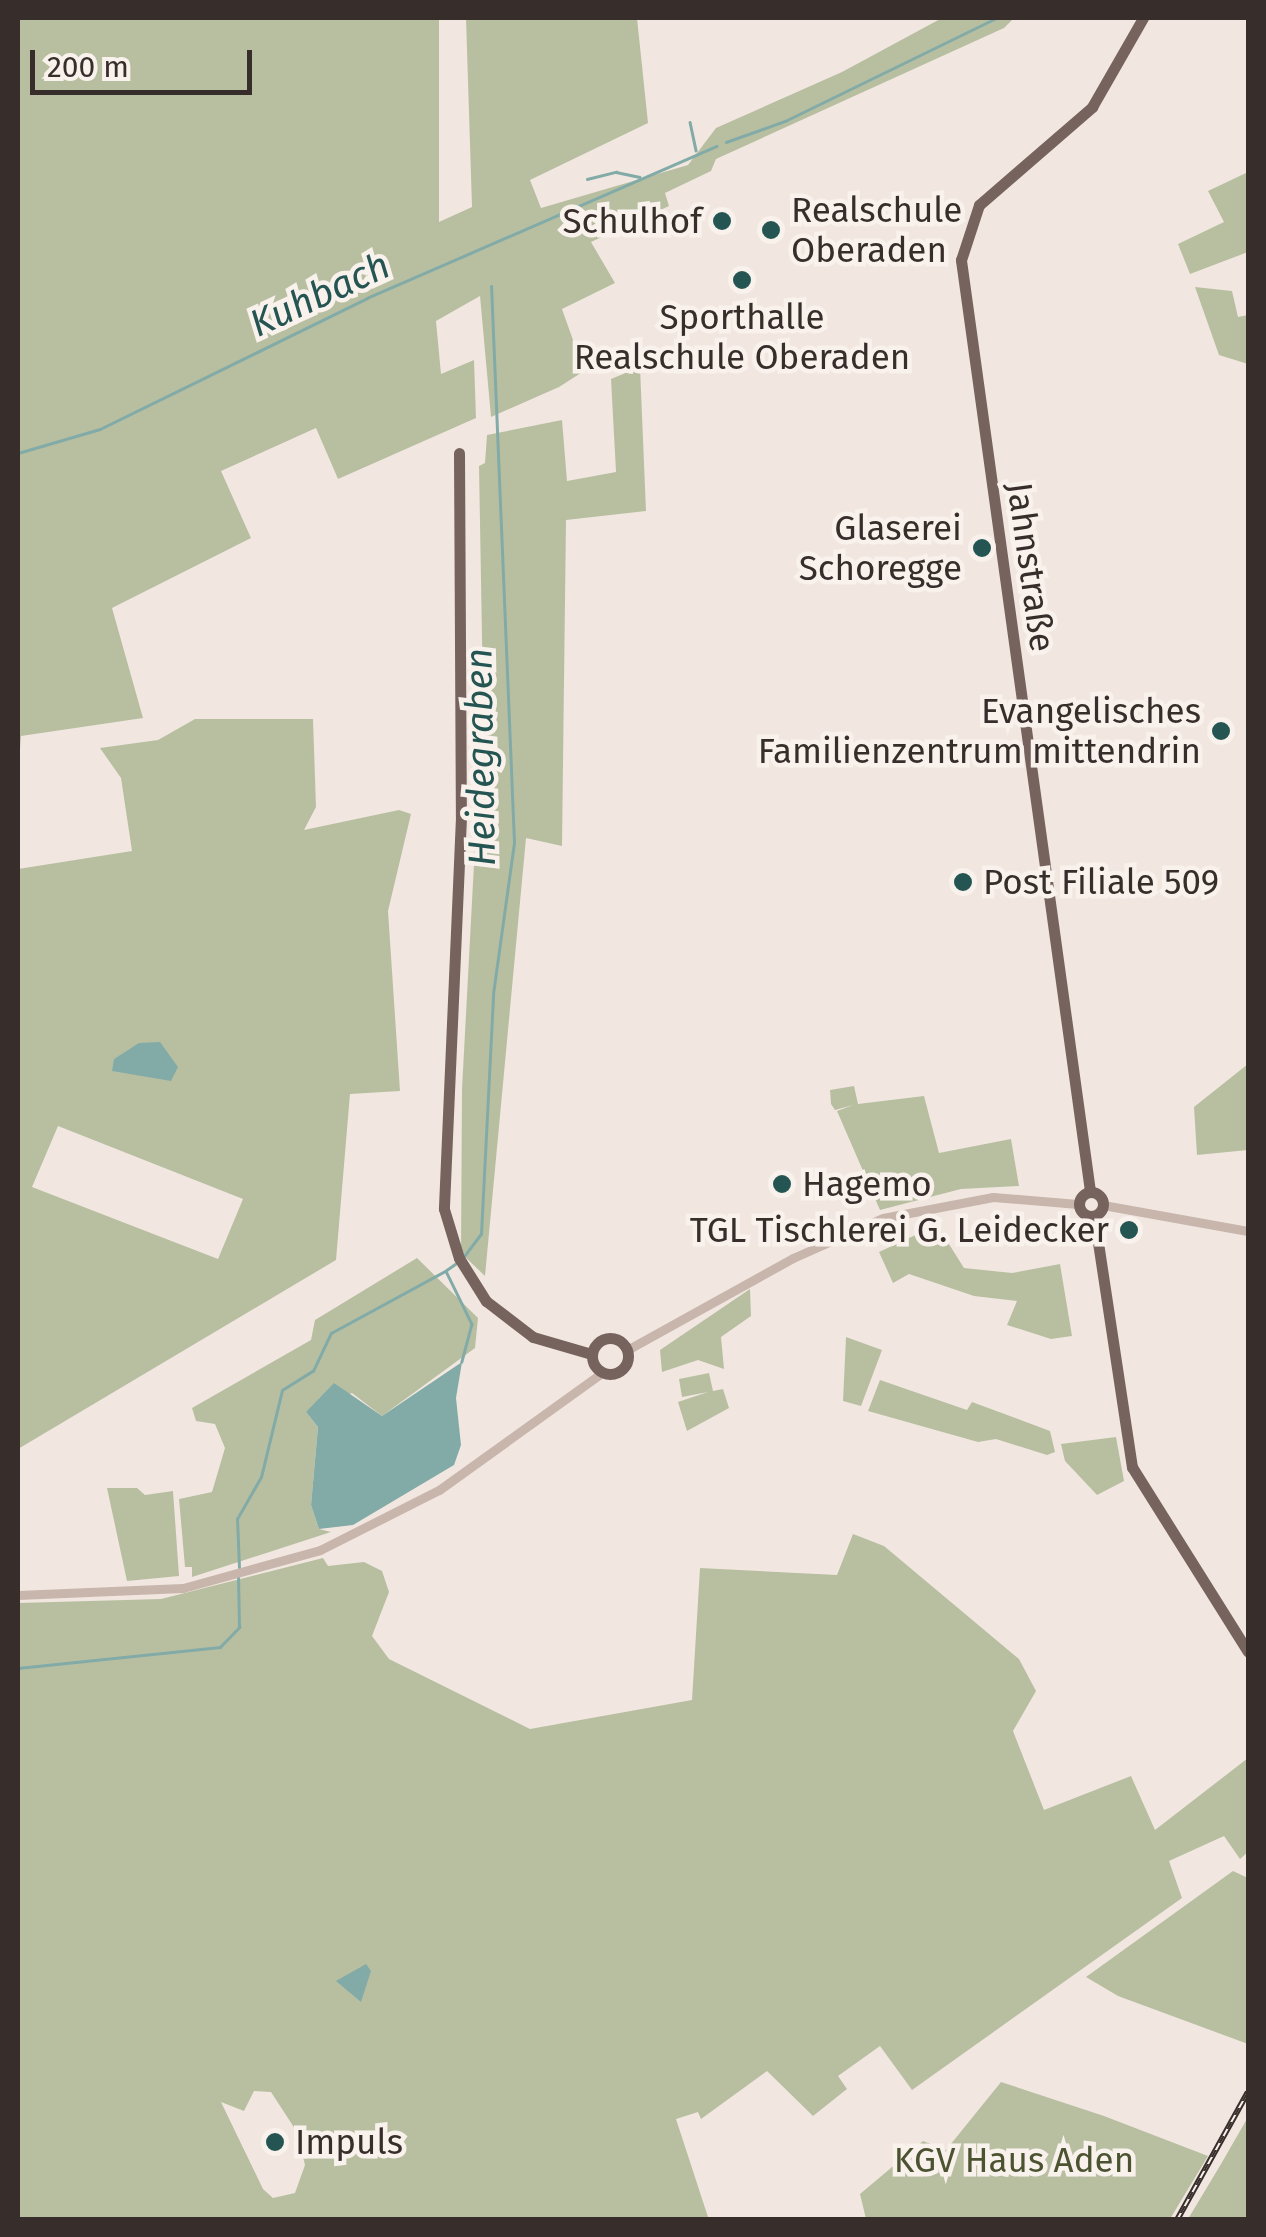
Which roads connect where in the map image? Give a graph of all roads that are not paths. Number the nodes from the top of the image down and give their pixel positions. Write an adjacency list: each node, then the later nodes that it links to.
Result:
1 (1143, 18): 3 (main road, Jahnstraße)
2 (459, 453): 9 (main road)
3 (1090, 1192): 4 (main road); 5 (main road)
4 (1078, 1204): 6 (main road); 8 (street)
5 (1103, 1205): 6 (main road); 7 (street)
6 (1094, 1216): 12 (main road)
7 (1248, 1231)
8 (628, 1350): 9 (main road); 10 (main road)
9 (591, 1354): 10 (main road)
10 (602, 1373): 11 (street)
11 (18, 1596)
12 (1248, 1652)

